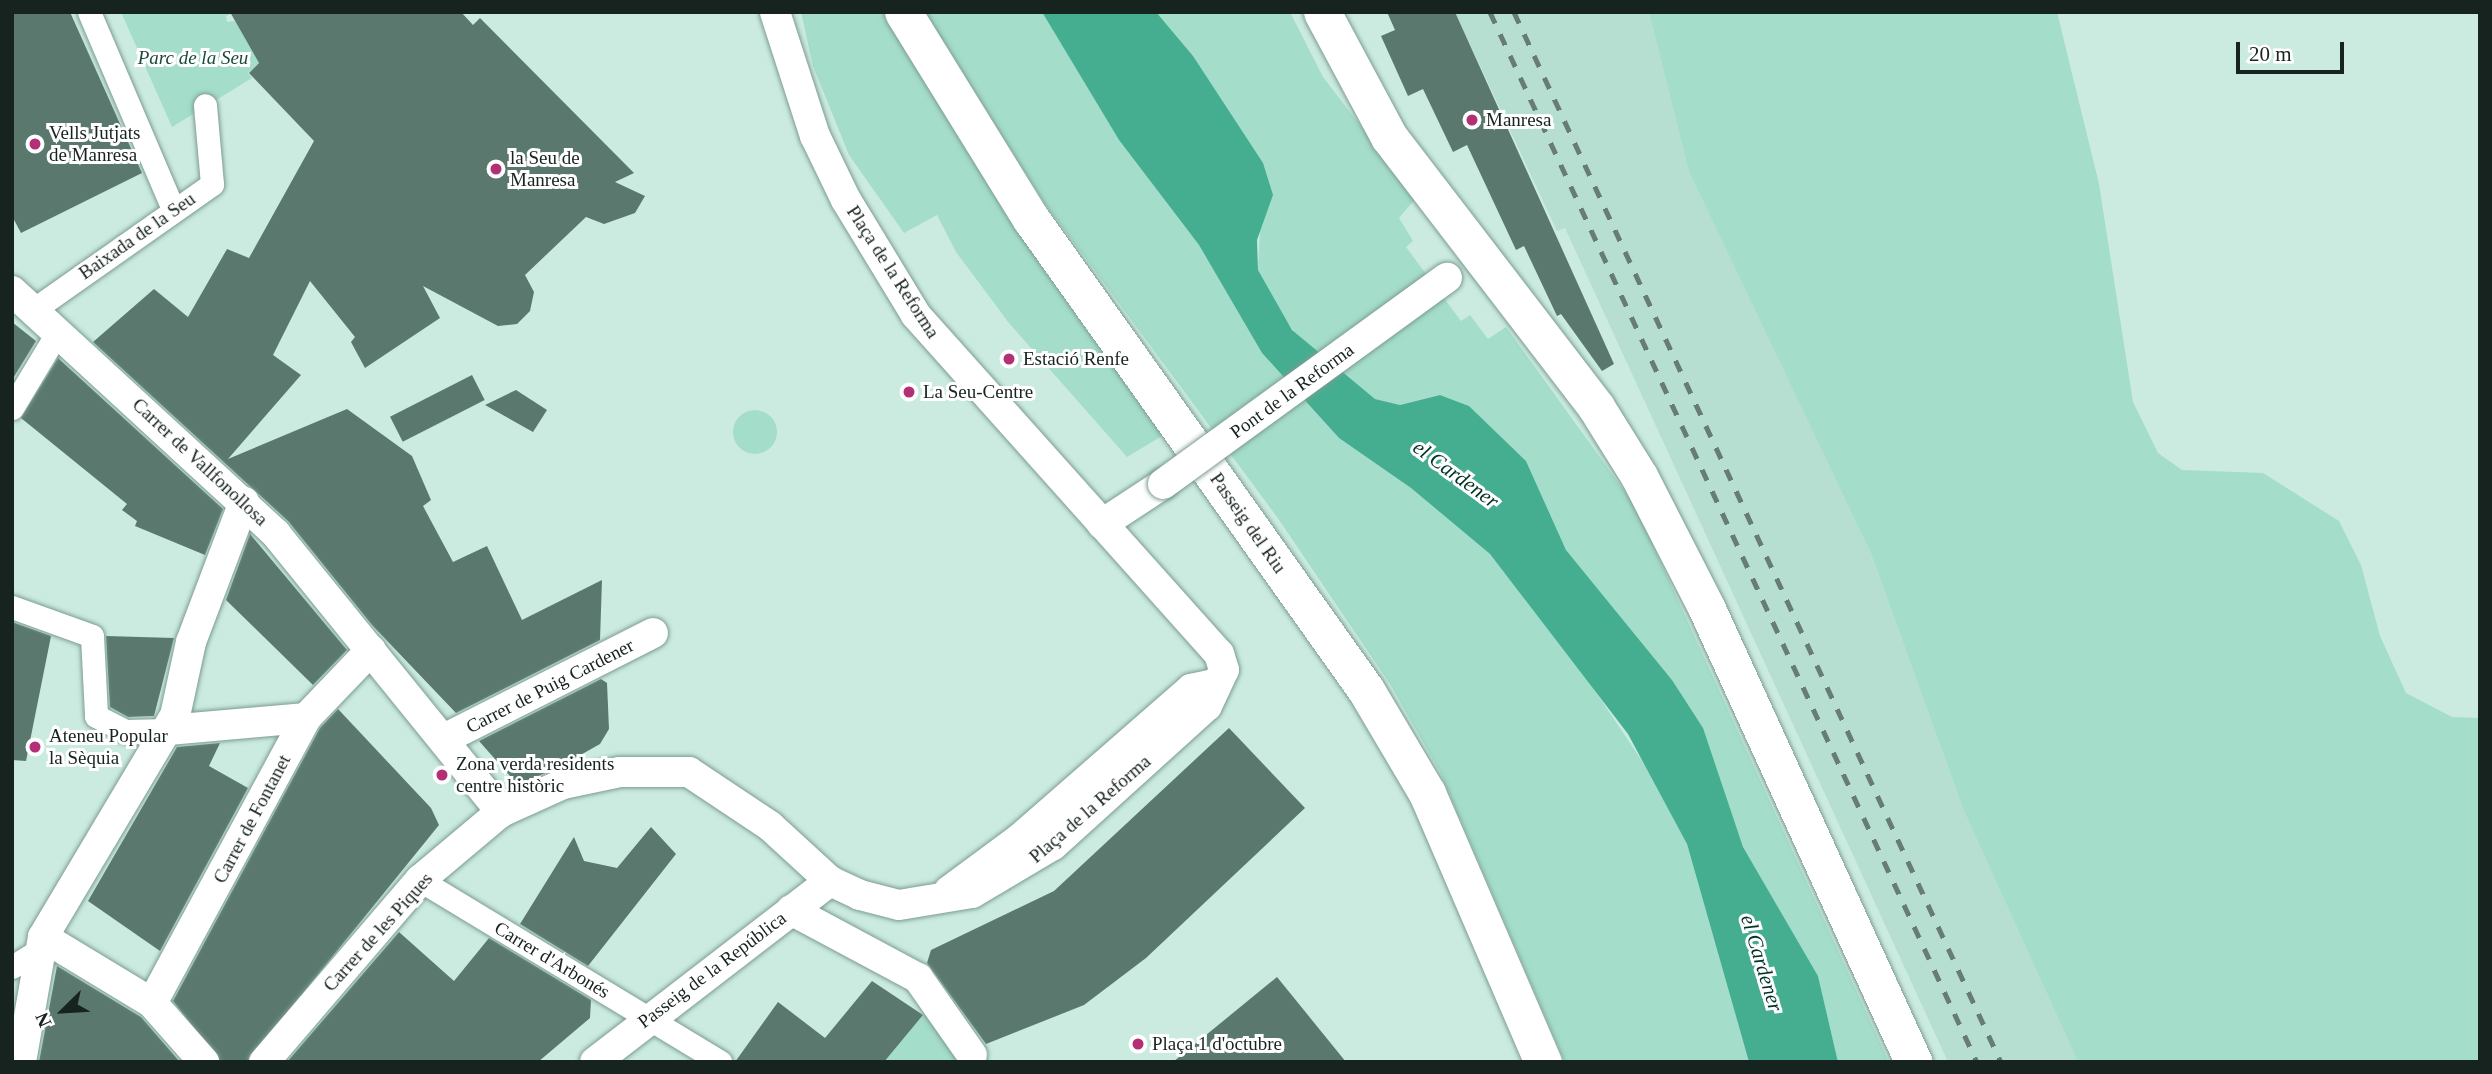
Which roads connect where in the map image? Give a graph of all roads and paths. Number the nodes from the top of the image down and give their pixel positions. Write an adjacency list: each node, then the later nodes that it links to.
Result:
1 (89, 12): 6 (street)
2 (775, 12): 12 (street, Plaça de la Reforma)
3 (903, 12): 33 (street, Passeig del Riu)
4 (1322, 12): 7 (street)
5 (205, 105): 6 (street, Baixada de la Seu)
6 (174, 211): 8 (street, Baixada de la Seu)
7 (1480, 254): 12 (street, Pont de la Reforma, bridge); 34 (street)
8 (22, 301): 9 (street, Carrer de Vallfonollosa)
9 (57, 333): 10 (street); 11 (street, Carrer de Vallfonollosa)
10 (12, 408)
11 (244, 502): 15 (street, Carrer de Vallfonollosa); 17 (street)
12 (1102, 524): 21 (street, Plaça de la Reforma)
13 (12, 607): 17 (street)
14 (653, 633): 18 (street, Carrer de Puig Cardener)
15 (371, 650): 16 (street, Carrer de Fontanet); 18 (street, Carrer de Vallfonollosa)
16 (306, 718): 17 (street); 25 (street, Carrer de Fontanet)
17 (168, 730): 23 (street)
18 (446, 738): 19 (street, Carrer de Vallfonollosa)
19 (501, 812): 20 (street, Carrer de les Piques); 21 (street, Plaça de la Reforma)
20 (421, 880): 26 (street, Carrer d'Arbonés); 30 (street, Carrer de les Piques)
21 (830, 881): 22 (street, Passeig de la República)
22 (791, 910): 26 (street, Passeig de la República); 27 (street)
23 (42, 943): 24 (street); 25 (street); 28 (street)
24 (12, 967)
25 (152, 1003): 29 (street)
26 (647, 1017): 31 (street, Passeig de la República); 32 (street, Carrer d'Arbonés)
27 (972, 1055)
28 (22, 1062)
29 (204, 1062)
30 (264, 1062)
31 (595, 1062)
32 (720, 1062)
33 (1543, 1062)
34 (1913, 1062)

